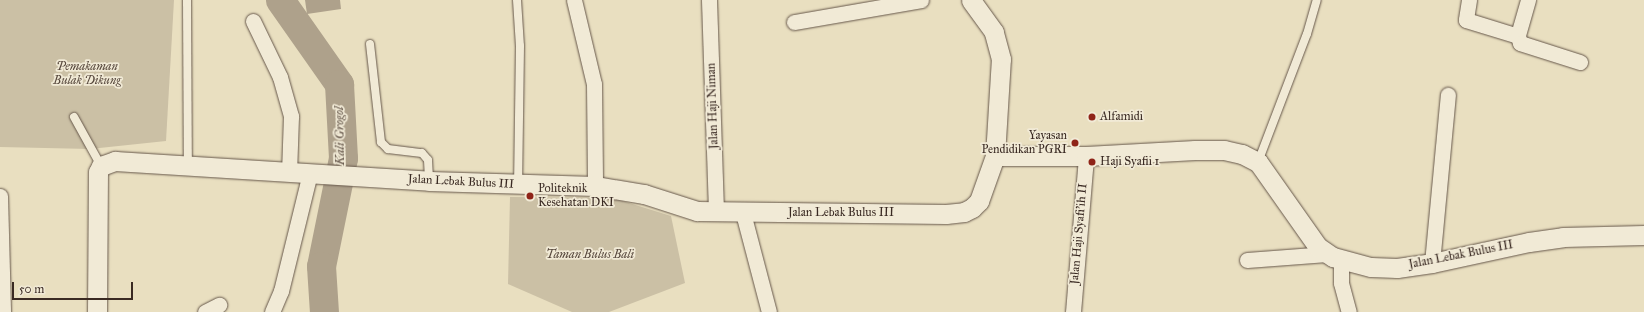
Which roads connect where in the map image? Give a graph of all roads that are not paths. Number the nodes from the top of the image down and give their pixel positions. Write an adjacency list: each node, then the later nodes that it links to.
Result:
1 (187, 0): 21 (lane)
2 (517, 0): 25 (lane)
3 (574, 0): 26 (street)
4 (709, 0): 28 (street, Jalan Haji Niman)
5 (920, 0): 11 (street)
6 (970, 0): 17 (street, Jalan Lebak Bulus III)
7 (1317, 0): 19 (lane)
8 (1470, 0): 12 (street)
9 (1528, 0): 12 (street)
10 (253, 21): 22 (street)
11 (794, 22)
12 (1518, 36): 14 (street)
13 (370, 44): 24 (lane)
14 (1580, 62)
15 (1448, 96): 33 (street)
16 (74, 117): 20 (lane)
17 (995, 156): 18 (street); 29 (street, Jalan Lebak Bulus III)
18 (1086, 156): 19 (street); 40 (street, Jalan Haji Syafi'ih II)
19 (1258, 162): 31 (street)
20 (101, 166): 21 (street, Jalan Lebak Bulus III); 36 (street)
21 (188, 166): 22 (street, Jalan Lebak Bulus III)
22 (289, 172): 23 (street, Jalan Lebak Bulus III)
23 (317, 173): 24 (street, Jalan Lebak Bulus III); 38 (street)
24 (429, 180): 25 (street, Jalan Lebak Bulus III)
25 (518, 184): 26 (street, Jalan Lebak Bulus III)
26 (595, 186): 28 (street, Jalan Lebak Bulus III)
27 (0, 196): 35 (street)
28 (716, 212): 29 (street, Jalan Lebak Bulus III)
29 (743, 213): 39 (street)
30 (1644, 235): 33 (street, Jalan Lebak Bulus III)
31 (1334, 257): 32 (street); 33 (street, Jalan Lebak Bulus III); 41 (street)
32 (1247, 260)
33 (1432, 263)
34 (219, 305): 37 (street)
35 (3, 312)
36 (97, 312)
37 (205, 312)
38 (272, 312)
39 (769, 312)
40 (1073, 312)
41 (1349, 312)

